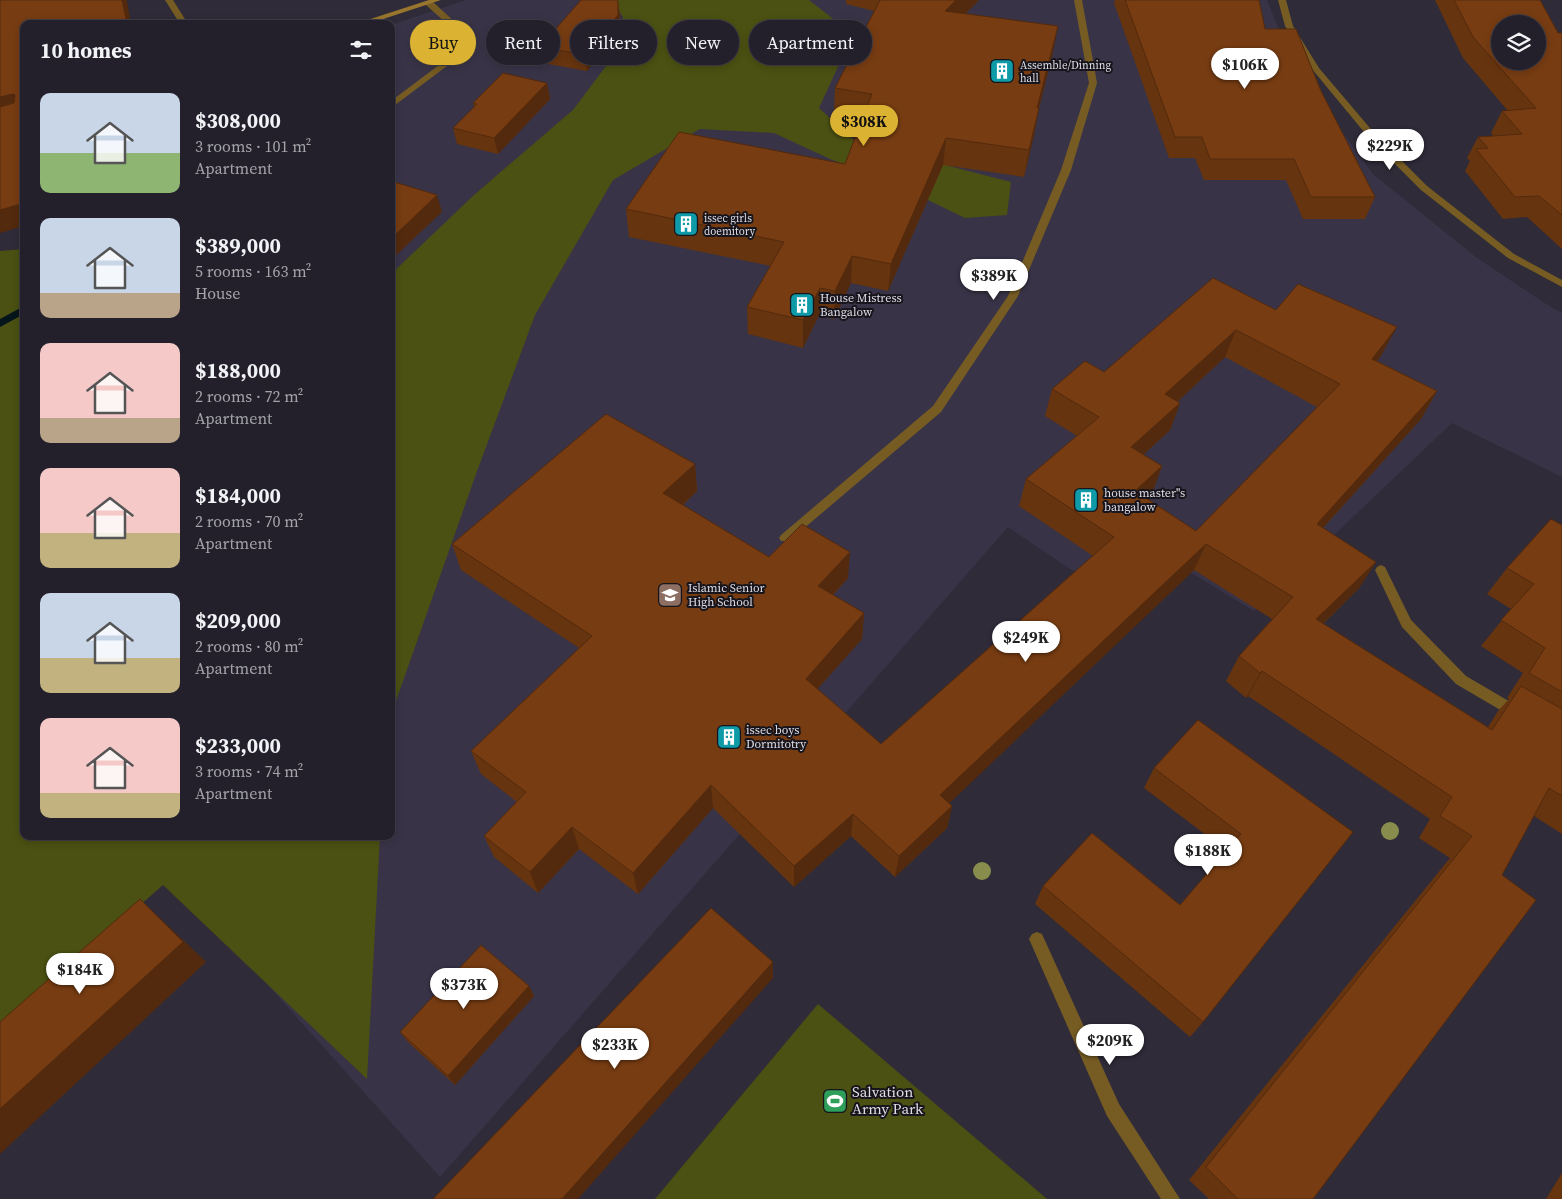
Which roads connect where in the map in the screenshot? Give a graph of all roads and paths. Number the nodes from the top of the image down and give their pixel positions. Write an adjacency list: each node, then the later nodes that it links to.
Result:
1 (169, 0): 5 (street)
2 (1078, 0): 9 (street)
3 (1282, 0): 8 (street)
4 (433, 2): 6 (main road); 7 (street)
5 (182, 20)
6 (372, 20)
7 (395, 102)
8 (1562, 284)
9 (785, 538)
10 (1381, 570): 11 (street)
11 (1528, 719)
12 (1037, 939): 13 (street)
13 (1172, 1199)

